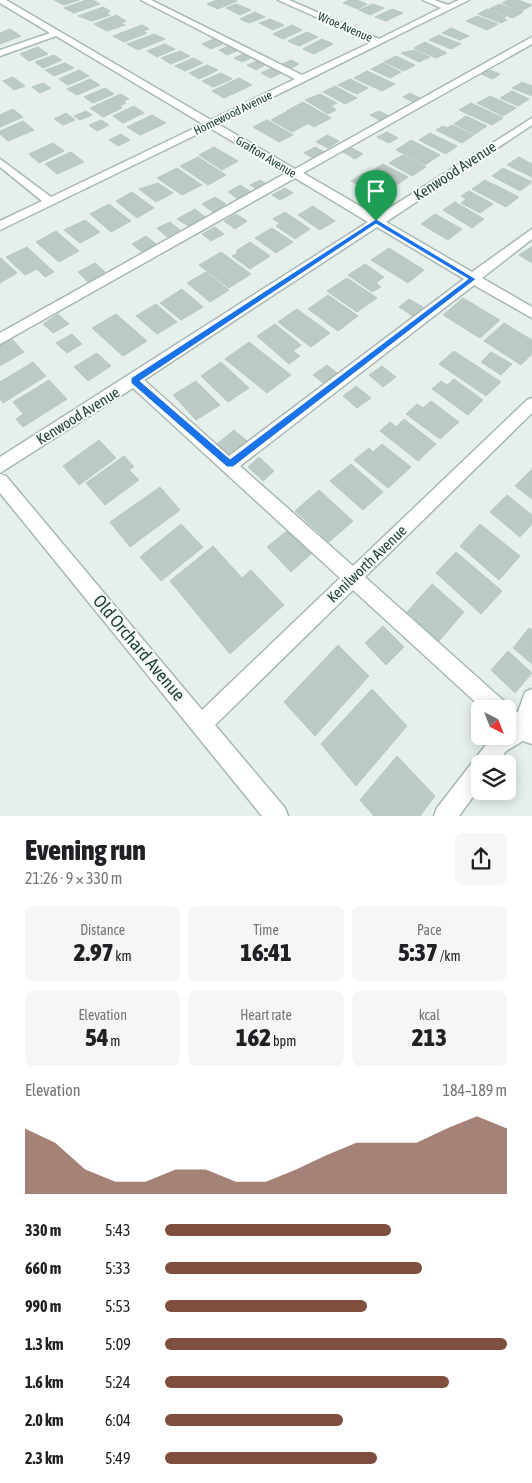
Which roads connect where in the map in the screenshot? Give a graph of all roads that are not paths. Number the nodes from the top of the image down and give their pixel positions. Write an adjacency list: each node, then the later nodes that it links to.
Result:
1 (0, 0): 7 (street, Grafton Avenue)
2 (145, 0): 11 (street)
3 (282, 0): 9 (street, Wroe Avenue)
4 (427, 0): 6 (street)
5 (465, 0): 6 (street, Homewood Avenue)
6 (448, 8): 9 (street, Homewood Avenue)
7 (57, 33): 10 (street); 13 (street, Grafton Avenue)
8 (532, 40): 15 (street)
9 (379, 42): 11 (street, Homewood Avenue)
10 (0, 53)
11 (302, 79): 13 (street, Homewood Avenue)
12 (532, 121): 17 (street, Kenwood Avenue)
13 (210, 124): 15 (street, Grafton Avenue); 16 (street, Homewood Avenue)
14 (0, 162): 16 (street)
15 (295, 174): 17 (street, Grafton Avenue); 22 (street)
16 (49, 202): 18 (street, Homewood Avenue)
17 (376, 221): 20 (street, Grafton Avenue); 23 (street, Kenwood Avenue)
18 (0, 226)
19 (532, 233): 20 (street)
20 (473, 279): 21 (street, Grafton Avenue); 25 (street)
21 (532, 313)
22 (0, 339)
23 (134, 380): 25 (street); 26 (street, Kenwood Avenue)
24 (532, 404): 28 (street, Kenilworth Avenue)
25 (230, 465): 28 (street)
26 (0, 466)
27 (0, 480): 31 (street, Old Orchard Avenue)
28 (353, 578): 30 (street); 31 (street, Kenilworth Avenue)
29 (532, 699): 32 (street)
30 (488, 700)
31 (202, 724): 35 (street, Old Orchard Avenue)
32 (520, 727): 33 (street)
33 (491, 755)
34 (471, 781): 36 (street)
35 (277, 816)
36 (445, 816)

